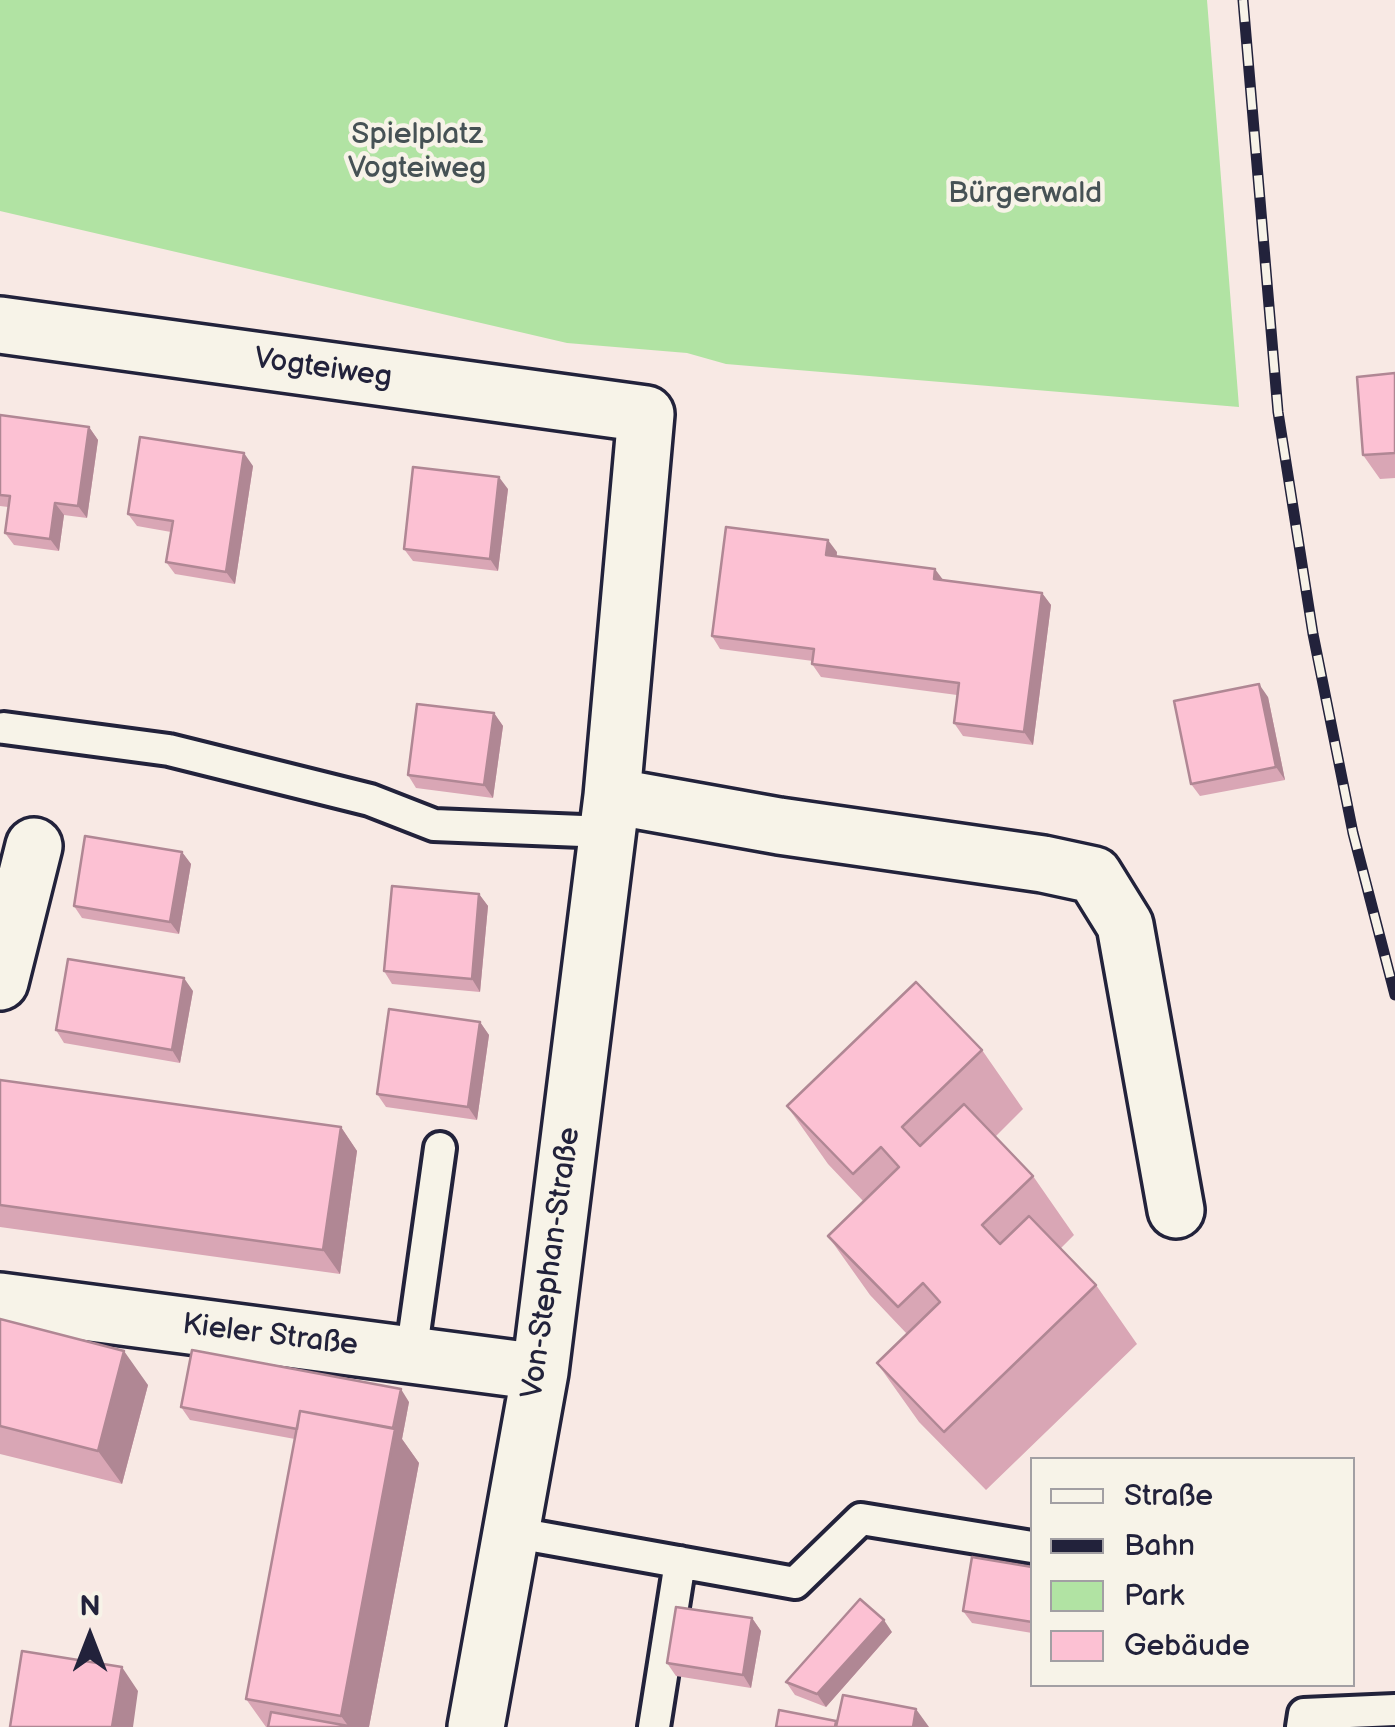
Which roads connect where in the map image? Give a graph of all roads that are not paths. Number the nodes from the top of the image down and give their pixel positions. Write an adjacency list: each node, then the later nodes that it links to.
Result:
1 (0, 325): 2 (street, Vogteiweg)
2 (646, 414): 4 (street, Von-Stephan-Straße)
3 (4, 728): 4 (lane)
4 (609, 814): 8 (street); 11 (street, Von-Stephan-Straße)
5 (34, 846): 6 (street)
6 (0, 982)
7 (440, 1148): 10 (lane)
8 (1176, 1210)
9 (0, 1300): 10 (street, Kieler Straße)
10 (411, 1355): 11 (street, Kieler Straße)
11 (540, 1372): 12 (street, Von-Stephan-Straße)
12 (511, 1532): 14 (lane); 16 (street, Von-Stephan-Straße)
13 (1030, 1547): 14 (lane)
14 (680, 1562): 17 (lane)
15 (1395, 1710): 18 (lane)
16 (476, 1727)
17 (654, 1727)
18 (1302, 1727)

